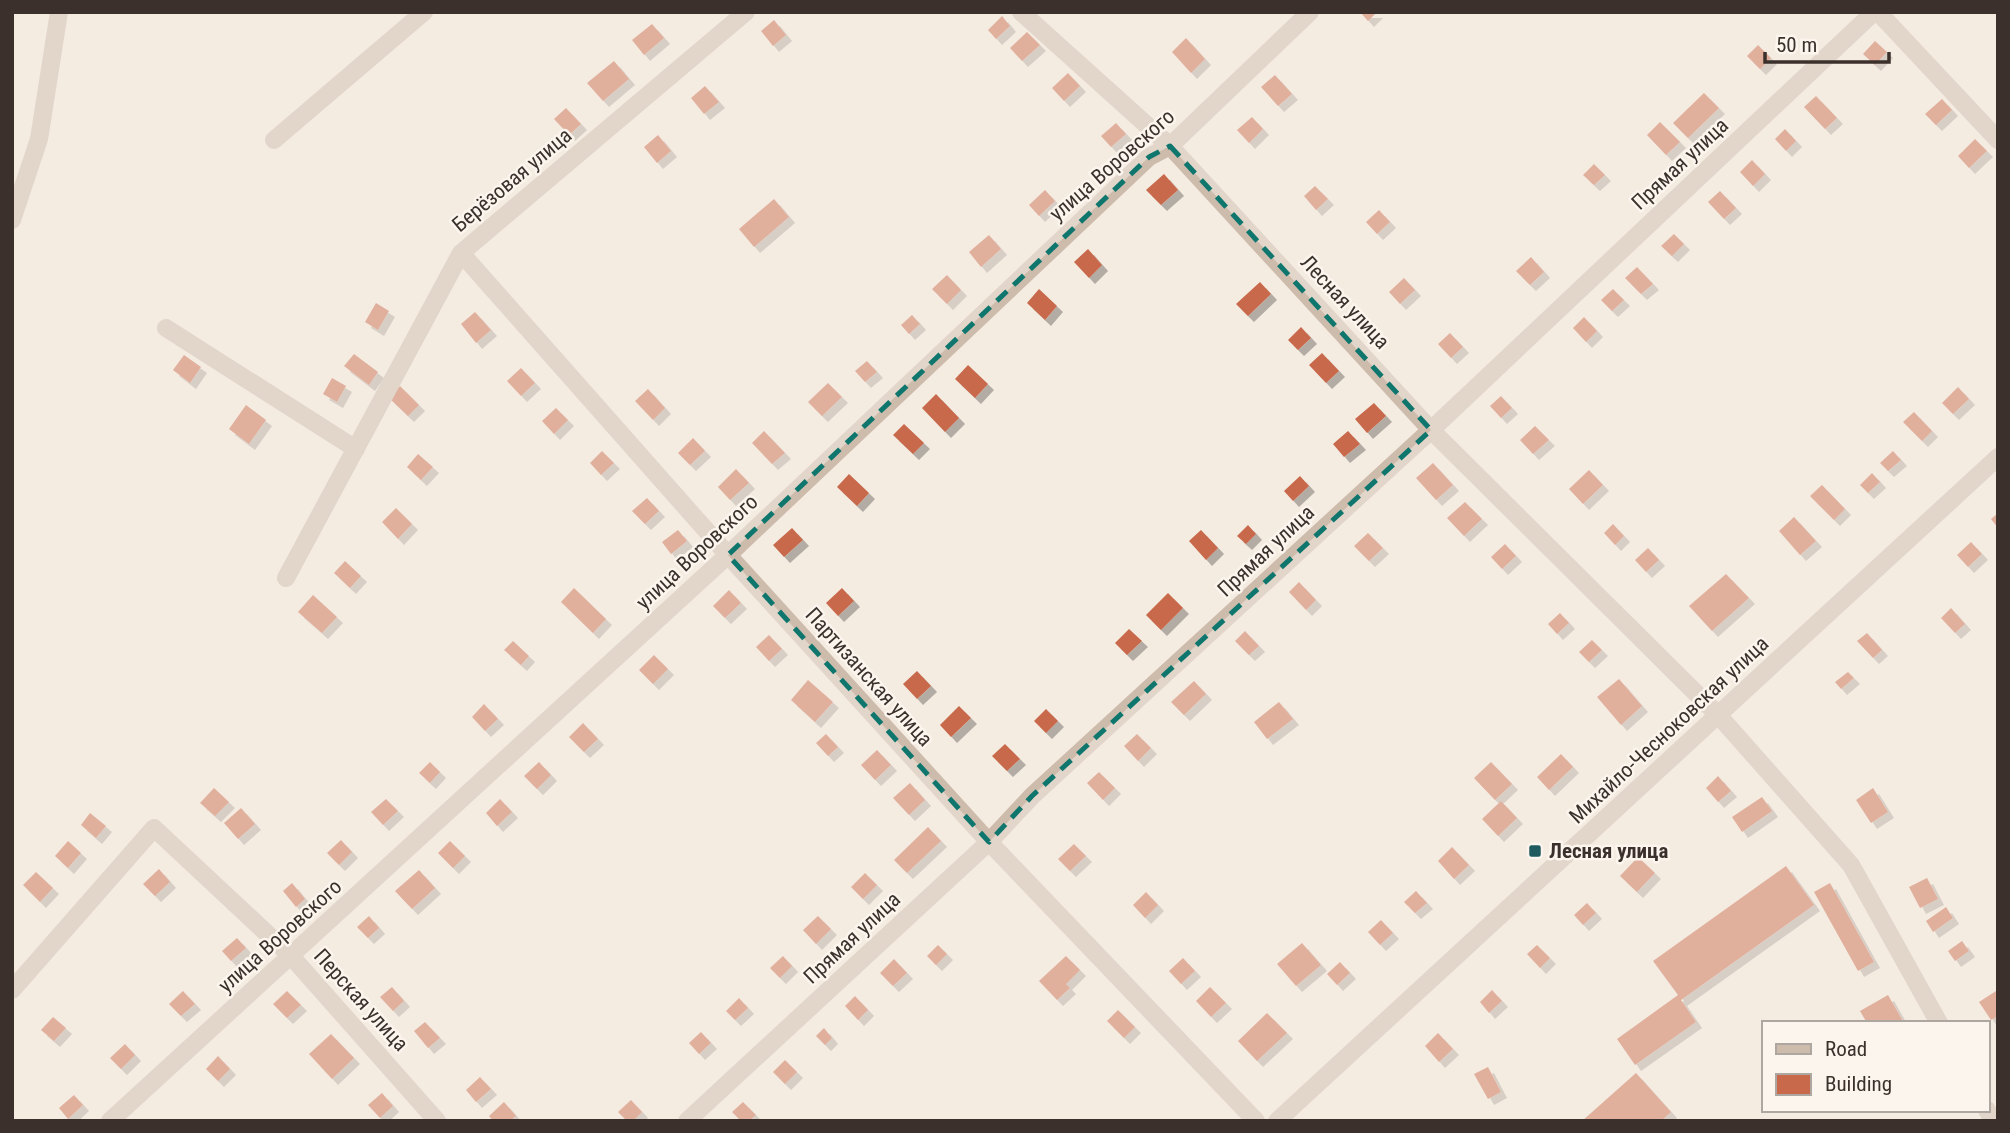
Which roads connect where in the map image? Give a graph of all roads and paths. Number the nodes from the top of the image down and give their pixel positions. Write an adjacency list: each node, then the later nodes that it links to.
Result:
1 (59, 12): 10 (street)
2 (424, 12): 7 (street)
3 (746, 12): 11 (street, Берёзовая улица)
4 (1021, 12): 9 (street, Лесная улица)
5 (1310, 12): 9 (street, улица Воровского)
6 (1876, 12): 8 (street); 13 (street, Прямая улица)
7 (274, 139)
8 (1998, 140)
9 (1170, 146): 13 (street, Лесная улица); 16 (street, улица Воровского)
10 (12, 220)
11 (461, 253): 14 (street, Берёзовая улица); 16 (street, Партизанская улица)
12 (166, 328): 14 (street)
13 (1432, 430): 18 (street, Лесная улица); 19 (street, Прямая улица)
14 (356, 449): 17 (street, Берёзовая улица)
15 (1998, 457): 18 (street, Михайло-Чесноковская улица)
16 (728, 555): 19 (street, Партизанская улица); 20 (street, улица Воровского)
17 (286, 578)
18 (1719, 716): 22 (street, Лесная улица); 27 (street, Михайло-Чесноковская улица)
19 (989, 842): 25 (street, Прямая улица); 26 (street, Партизанская улица)
20 (291, 956): 21 (street, Перская улица); 23 (street, улица Воровского); 24 (street, Перская улица)
21 (12, 990)
22 (1938, 1021)
23 (110, 1121)
24 (437, 1121)
25 (687, 1121)
26 (1256, 1121)
27 (1277, 1121)

